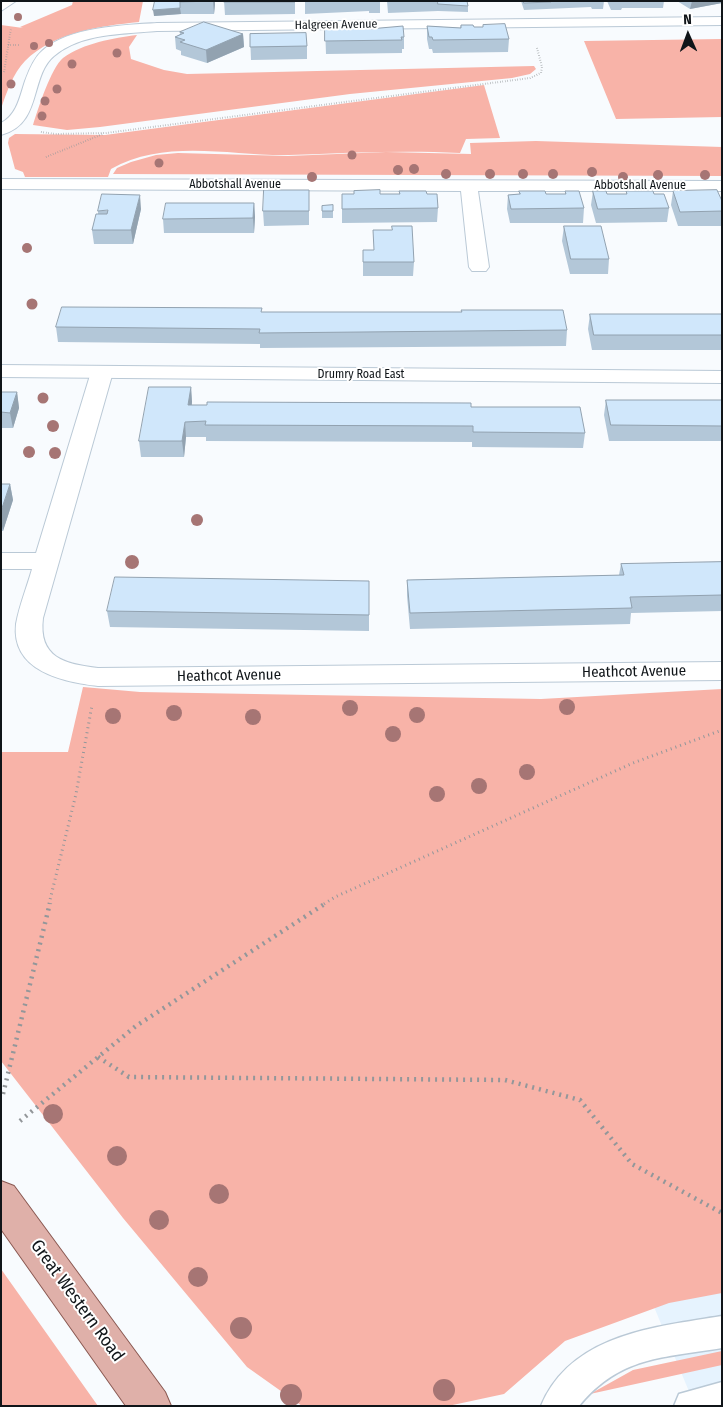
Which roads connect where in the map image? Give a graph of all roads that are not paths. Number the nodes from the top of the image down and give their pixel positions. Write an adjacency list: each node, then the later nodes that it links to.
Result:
1 (9, 1): 2 (street)
2 (1, 7)
3 (496, 9): 5 (street)
4 (722, 21): 5 (street, Halgreen Avenue)
5 (499, 23): 6 (street, Halgreen Avenue)
6 (5, 129)
7 (1, 184): 8 (street, Abbotshall Avenue)
8 (469, 186): 9 (street, Abbotshall Avenue); 10 (street)
9 (722, 186)
10 (479, 268)
11 (1, 371): 12 (street, Drumry Road East)
12 (102, 372): 13 (street, Drumry Road East); 15 (street, Heathcot Avenue)
13 (722, 377)
14 (1, 561): 15 (street)
15 (46, 561): 16 (street, Heathcot Avenue)
16 (722, 671)
17 (1, 1198): 20 (main road, Great Western Road)
18 (722, 1332): 21 (lane)
19 (722, 1399): 22 (lane)
20 (151, 1406)
21 (558, 1406)
22 (691, 1406)

